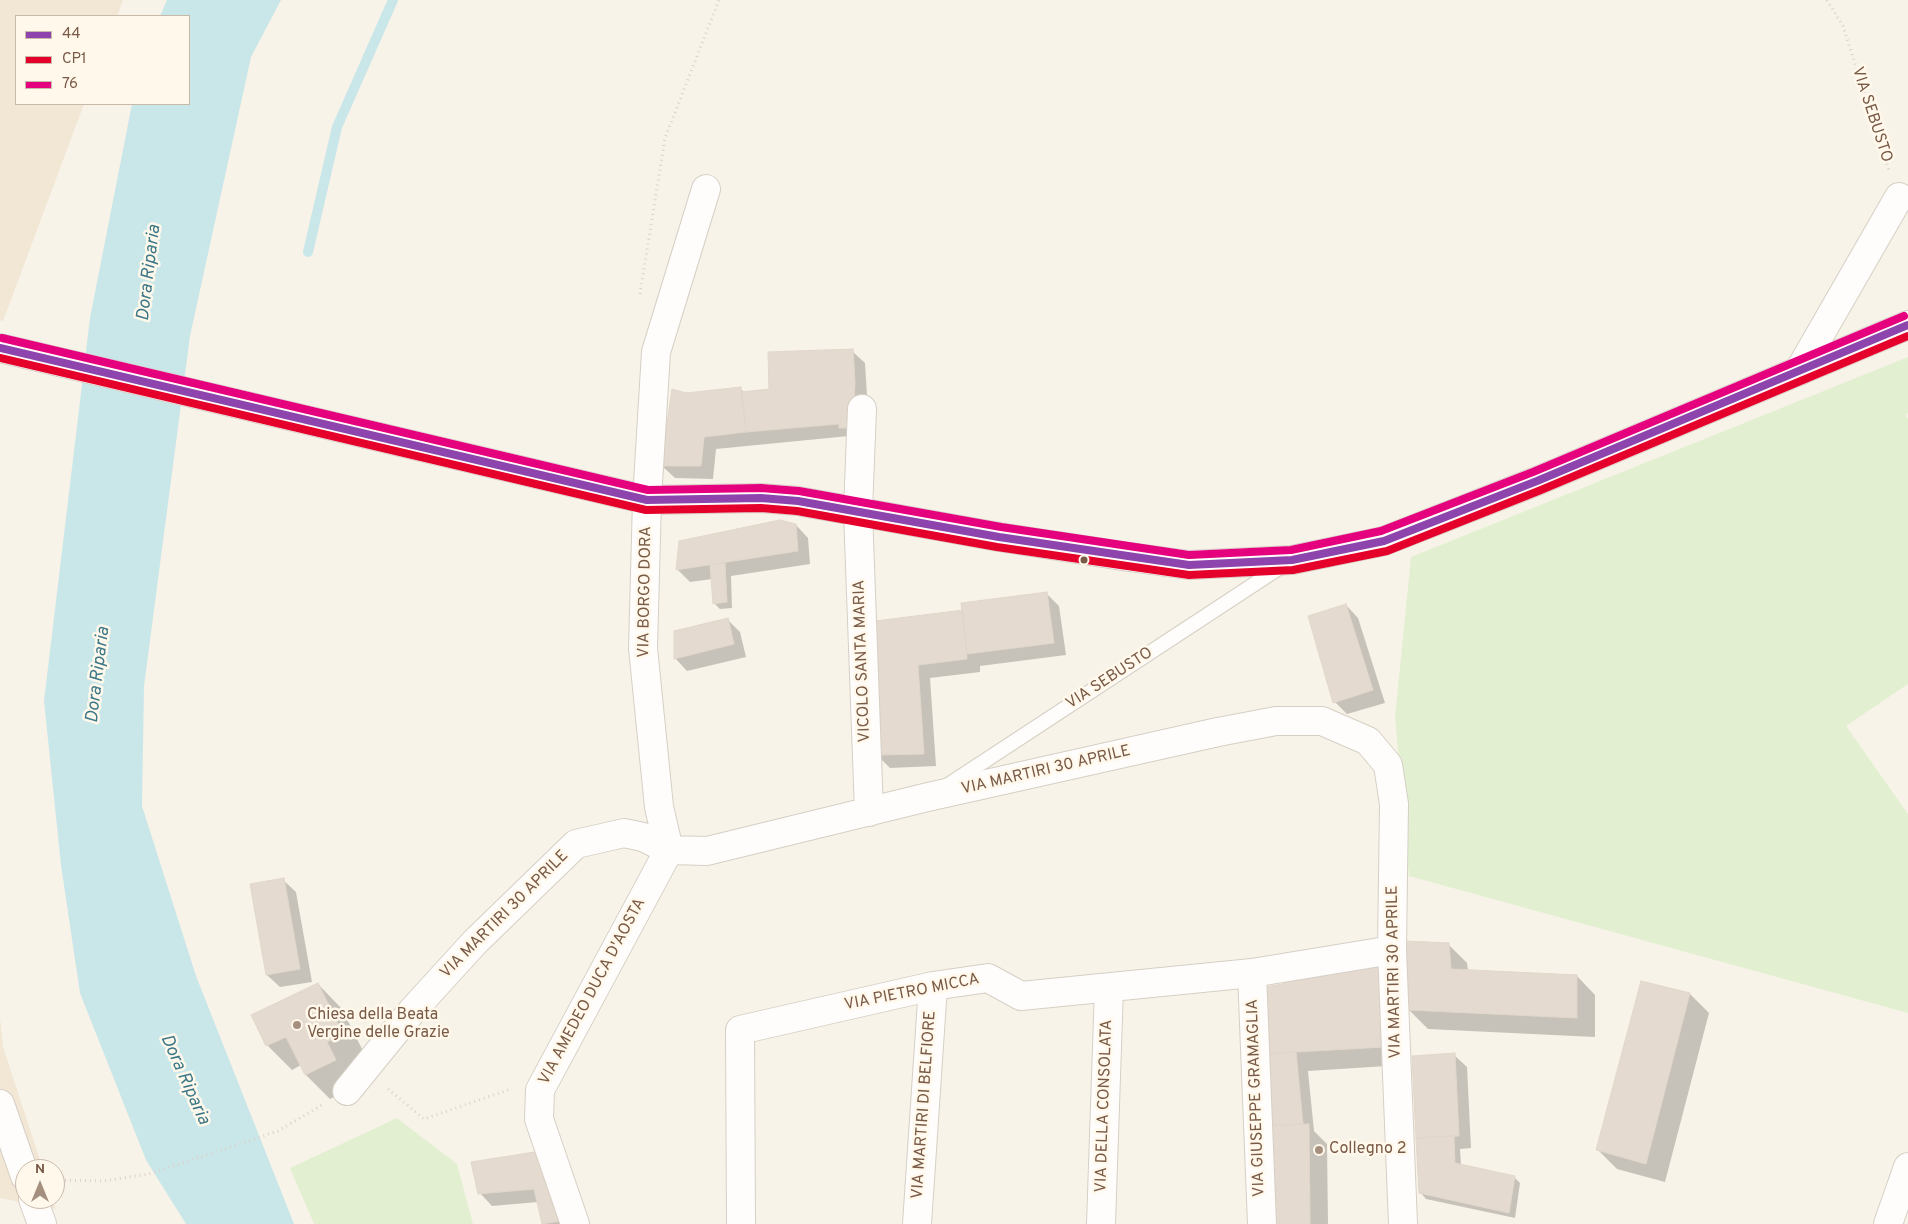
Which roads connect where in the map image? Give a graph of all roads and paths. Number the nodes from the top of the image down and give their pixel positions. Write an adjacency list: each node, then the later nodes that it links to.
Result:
1 (719, 0): 5 (path)
2 (1827, 0): 4 (path, VIA SEBUSTO)
3 (706, 189): 10 (street, VIA BORGO DORA)
4 (1899, 197): 8 (street)
5 (640, 295)
6 (1908, 325): 8 (street, VIA SEBUSTO)
7 (0, 348): 10 (street, VIA SEBUSTO)
8 (1799, 371): 12 (street, VIA SEBUSTO)
9 (862, 409): 11 (street)
10 (647, 500): 11 (street, VIA SEBUSTO); 15 (street, VIA BORGO DORA)
11 (858, 511): 12 (street, VIA SEBUSTO); 14 (street, VICOLO SANTA MARIA)
12 (1292, 560): 13 (lane, VIA SEBUSTO)
13 (928, 798): 14 (street, VIA MARTIRI 30 APRILE); 16 (street, VIA MARTIRI 30 APRILE)
14 (869, 812): 15 (street, VIA MARTIRI 30 APRILE)
15 (669, 850): 20 (street, VIA MARTIRI 30 APRILE); 22 (street, VIA AMEDEO DUCA D'AOSTA)
16 (1392, 950): 17 (street, VIA PIETRO MICCA); 34 (street, VIA MARTIRI 30 APRILE)
17 (1252, 973): 19 (street, VIA PIETRO MICCA); 33 (street, VIA GIUSEPPE GRAMAGLIA)
18 (933, 986): 19 (street, VIA PIETRO MICCA); 30 (street, VIA PIETRO MICCA); 31 (street, VIA MARTIRI DI BELFIORE)
19 (1109, 988): 32 (street, VIA DELLA CONSOLATA)
20 (364, 1069): 21 (street, VIA MARTIRI 30 APRILE); 22 (path)
21 (346, 1091): 26 (path)
22 (540, 1093): 29 (street, VIA AMEDEO DUCA D'AOSTA)
23 (0, 1104): 24 (street)
24 (19, 1159)
25 (1908, 1167): 35 (street)
26 (65, 1180)
27 (37, 1209): 28 (street)
28 (42, 1224)
29 (575, 1224)
30 (741, 1224)
31 (917, 1224)
32 (1101, 1224)
33 (1262, 1224)
34 (1402, 1224)
35 (1888, 1224)

